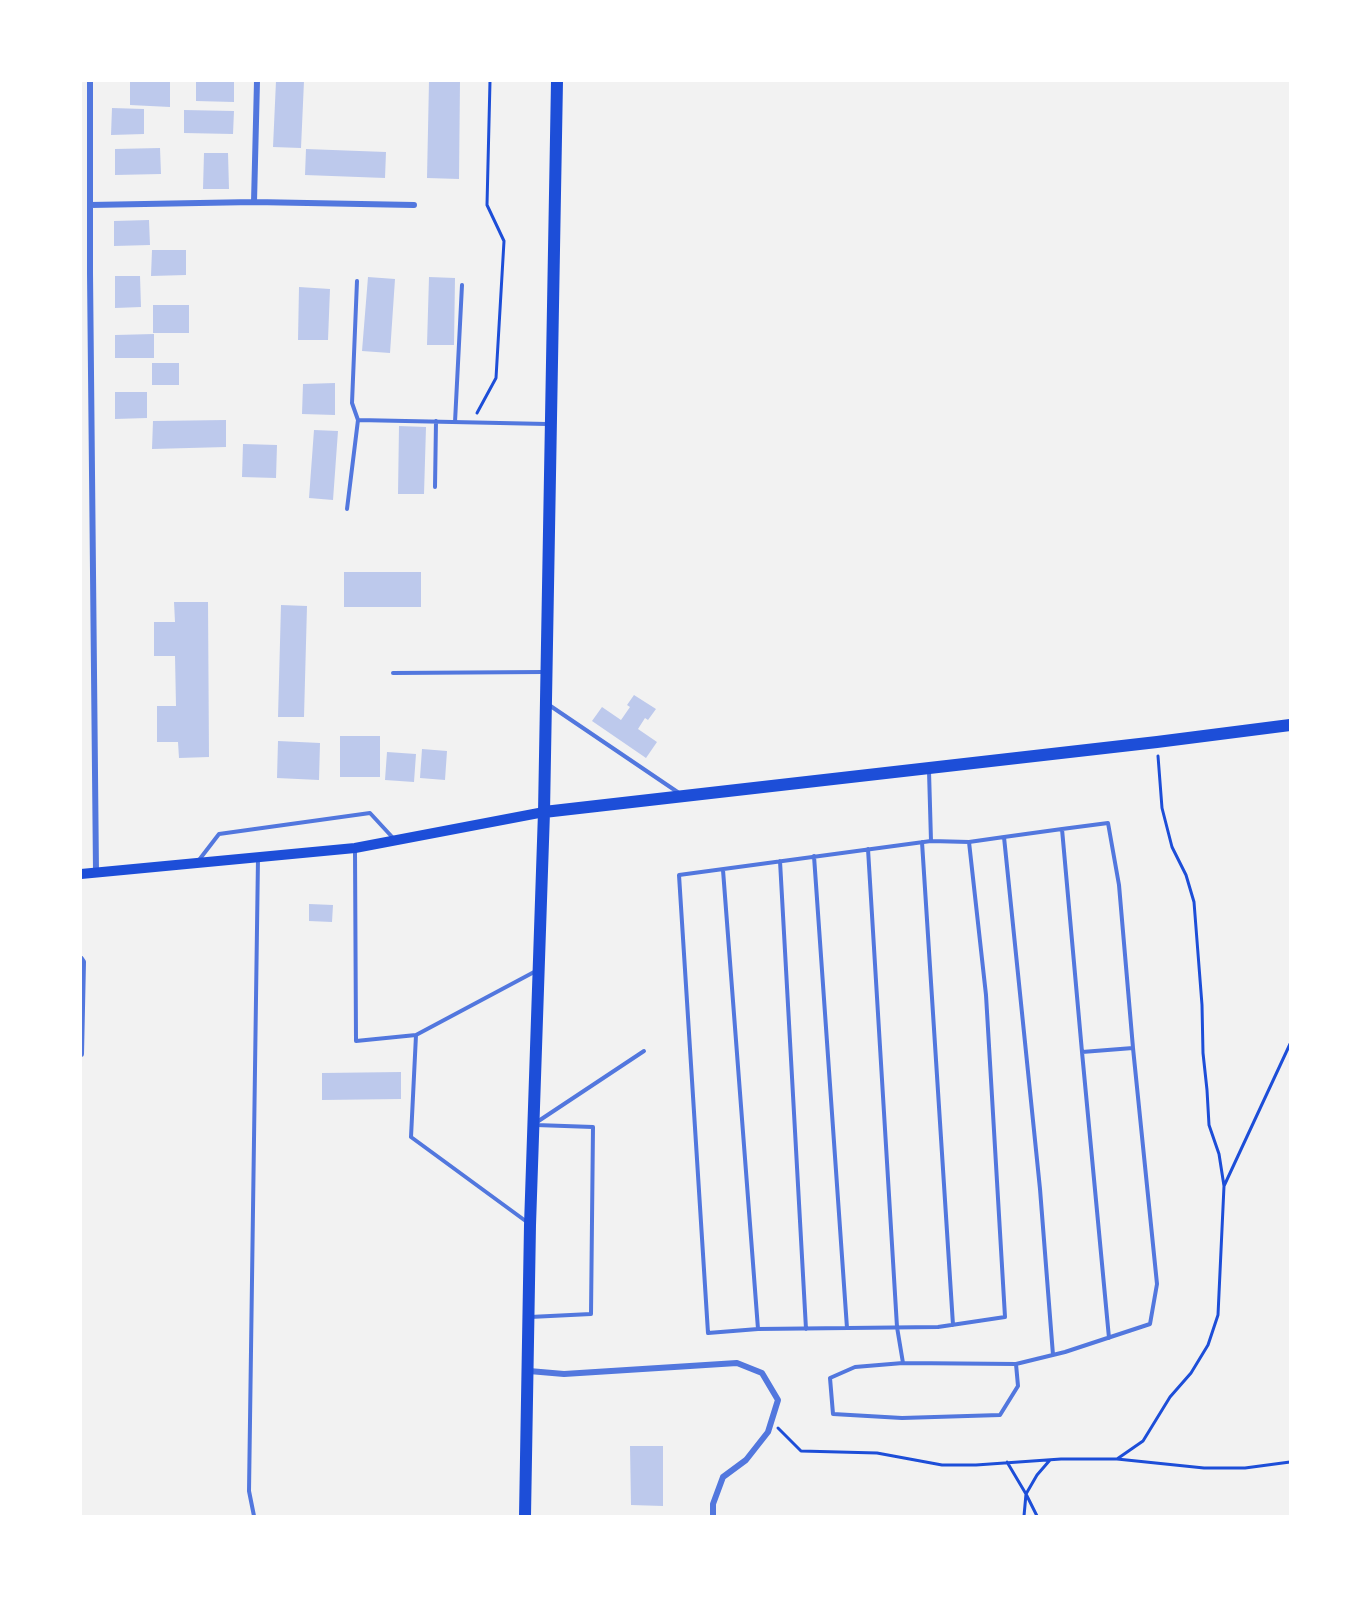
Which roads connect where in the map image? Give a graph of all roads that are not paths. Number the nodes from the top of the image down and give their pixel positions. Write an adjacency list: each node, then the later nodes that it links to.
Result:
1 (90, 81): 5 (street)
2 (257, 81): 4 (street)
3 (557, 81): 14 (highway)
4 (254, 202): 5 (street); 6 (street)
5 (90, 205): 8 (street)
6 (414, 205)
7 (81, 273): 8 (street)
8 (90, 273): 37 (street)
9 (357, 280): 11 (lane)
10 (462, 285): 13 (lane)
11 (358, 420): 12 (lane); 16 (lane)
12 (436, 421): 13 (lane); 15 (lane)
13 (456, 422): 14 (lane)
14 (551, 424): 17 (highway)
15 (435, 487)
16 (347, 509)
17 (547, 672): 18 (lane); 19 (highway)
18 (393, 673)
19 (546, 703): 22 (lane); 23 (highway)
20 (1290, 725): 21 (highway)
21 (928, 768): 22 (highway); 27 (lane)
22 (682, 796): 23 (highway)
23 (544, 812): 26 (main road); 40 (highway)
24 (1062, 829): 25 (lane); 42 (lane); 44 (lane)
25 (1004, 837): 29 (lane); 55 (lane)
26 (395, 840): 30 (main road); 35 (lane)
27 (931, 841): 28 (lane); 29 (lane)
28 (922, 842): 31 (lane); 49 (lane)
29 (969, 842): 49 (lane)
30 (356, 848): 33 (main road); 41 (lane)
31 (868, 849): 32 (lane); 50 (lane)
32 (814, 856): 34 (lane); 51 (lane)
33 (258, 857): 35 (main road); 59 (lane)
34 (780, 861): 36 (lane); 53 (lane)
35 (197, 862): 37 (main road)
36 (723, 870): 52 (lane); 52 (lane)
37 (96, 871): 38 (main road)
38 (81, 874)
39 (81, 959): 45 (street)
40 (539, 969): 41 (lane); 46 (highway)
41 (416, 1035): 47 (lane)
42 (1133, 1048): 44 (lane); 54 (lane)
43 (644, 1051): 46 (lane)
44 (1082, 1052): 54 (lane)
45 (81, 1054)
46 (534, 1125): 47 (highway); 48 (lane)
47 (531, 1225): 48 (highway)
48 (529, 1317): 58 (highway)
49 (953, 1325): 50 (lane)
50 (897, 1327): 51 (lane); 56 (lane)
51 (847, 1328): 53 (lane)
52 (758, 1329): 53 (lane)
53 (806, 1329)
54 (1109, 1338): 55 (lane)
55 (1053, 1355): 57 (lane)
56 (903, 1362): 57 (lane); 57 (lane)
57 (1016, 1364)
58 (529, 1371): 60 (highway); 61 (street)
59 (255, 1515)
60 (525, 1516)
61 (713, 1516)

